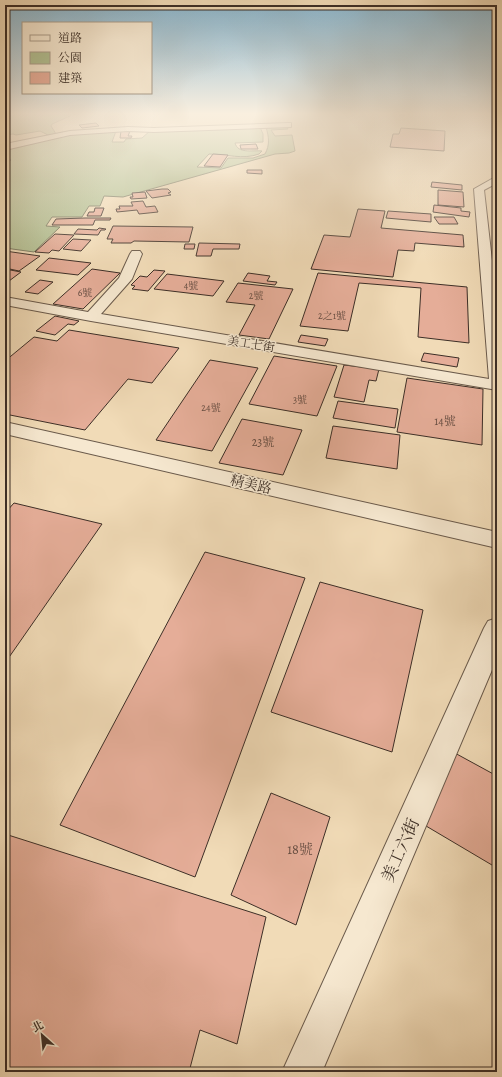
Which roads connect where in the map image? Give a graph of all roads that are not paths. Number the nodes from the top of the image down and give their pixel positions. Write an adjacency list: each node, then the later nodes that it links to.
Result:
1 (497, 179): 2 (street)
2 (482, 237): 3 (street); 7 (street)
3 (497, 238)
4 (136, 254): 6 (street)
5 (5, 301): 6 (street, 美工七街)
6 (91, 318): 8 (street, 美工七街)
7 (497, 380)
8 (497, 385)
9 (5, 428): 10 (street, 精美路)
10 (497, 540)
11 (497, 628): 12 (street, 美工六街)
12 (302, 1072)

